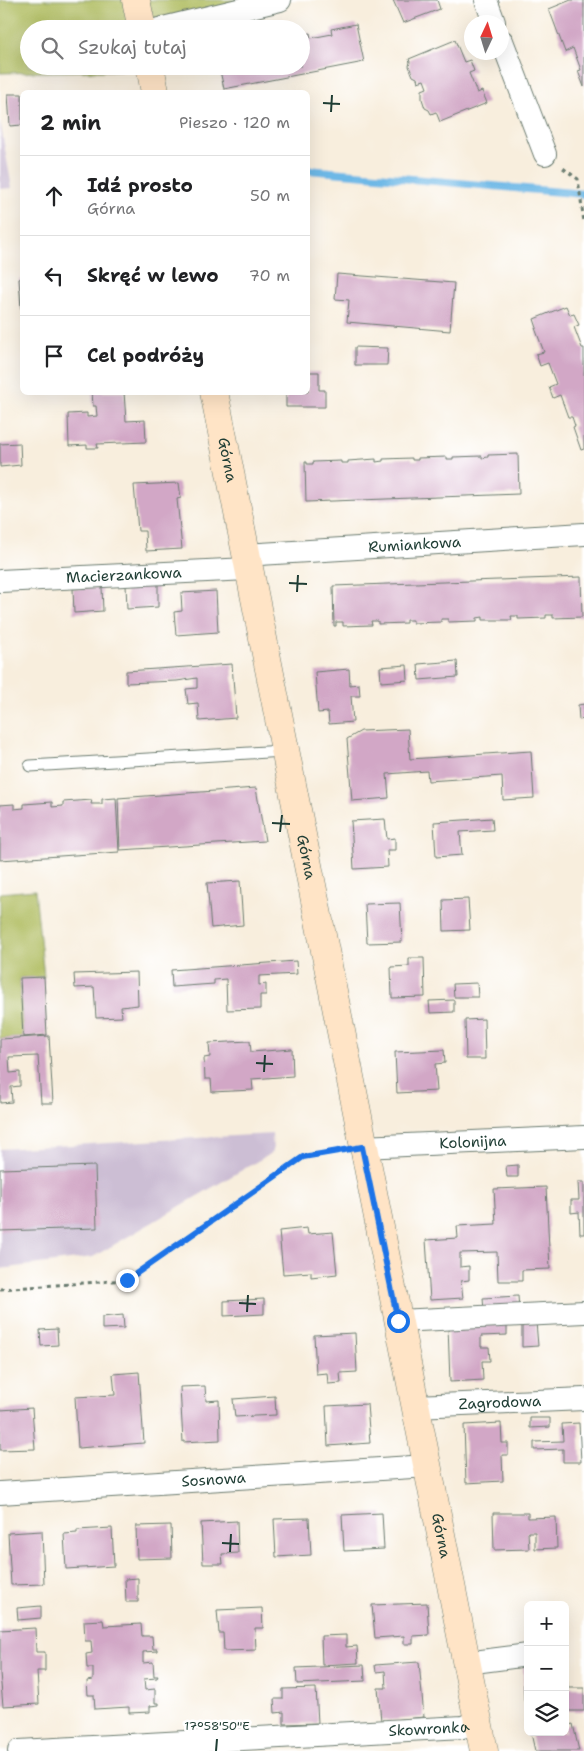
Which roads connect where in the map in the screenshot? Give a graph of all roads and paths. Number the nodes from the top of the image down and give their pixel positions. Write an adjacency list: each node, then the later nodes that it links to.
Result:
1 (136, 0): 5 (street)
2 (280, 0): 6 (street)
3 (486, 0): 4 (street)
4 (491, 15)
5 (140, 20)
6 (197, 20)
7 (509, 60): 10 (street)
8 (152, 75): 9 (street)
9 (155, 90)
10 (545, 154)
11 (578, 179): 12 (path)
12 (583, 214): 13 (path)
13 (584, 222)
14 (215, 395): 16 (street, Górna)
15 (584, 534): 16 (street, Rumiankowa)
16 (247, 562): 17 (street, Macierzankowa); 18 (street, Górna)
17 (0, 581)
18 (284, 751): 19 (lane); 21 (street, Górna)
19 (30, 766)
20 (584, 1137): 21 (street, Kolonijna)
21 (362, 1147): 22 (path); 24 (street, Górna)
22 (0, 1289)
23 (584, 1312): 24 (street)
24 (398, 1321): 26 (street, Górna)
25 (584, 1399): 26 (street, Zagrodowa)
26 (415, 1406): 27 (street, Górna)
27 (428, 1466): 28 (street, Sosnowa); 30 (street, Górna)
28 (0, 1493)
29 (524, 1656): 30 (street)
30 (466, 1663): 31 (street, Górna)
31 (477, 1721): 32 (street, Skowronka); 33 (street, Górna)
32 (19, 1751)
33 (484, 1751)

